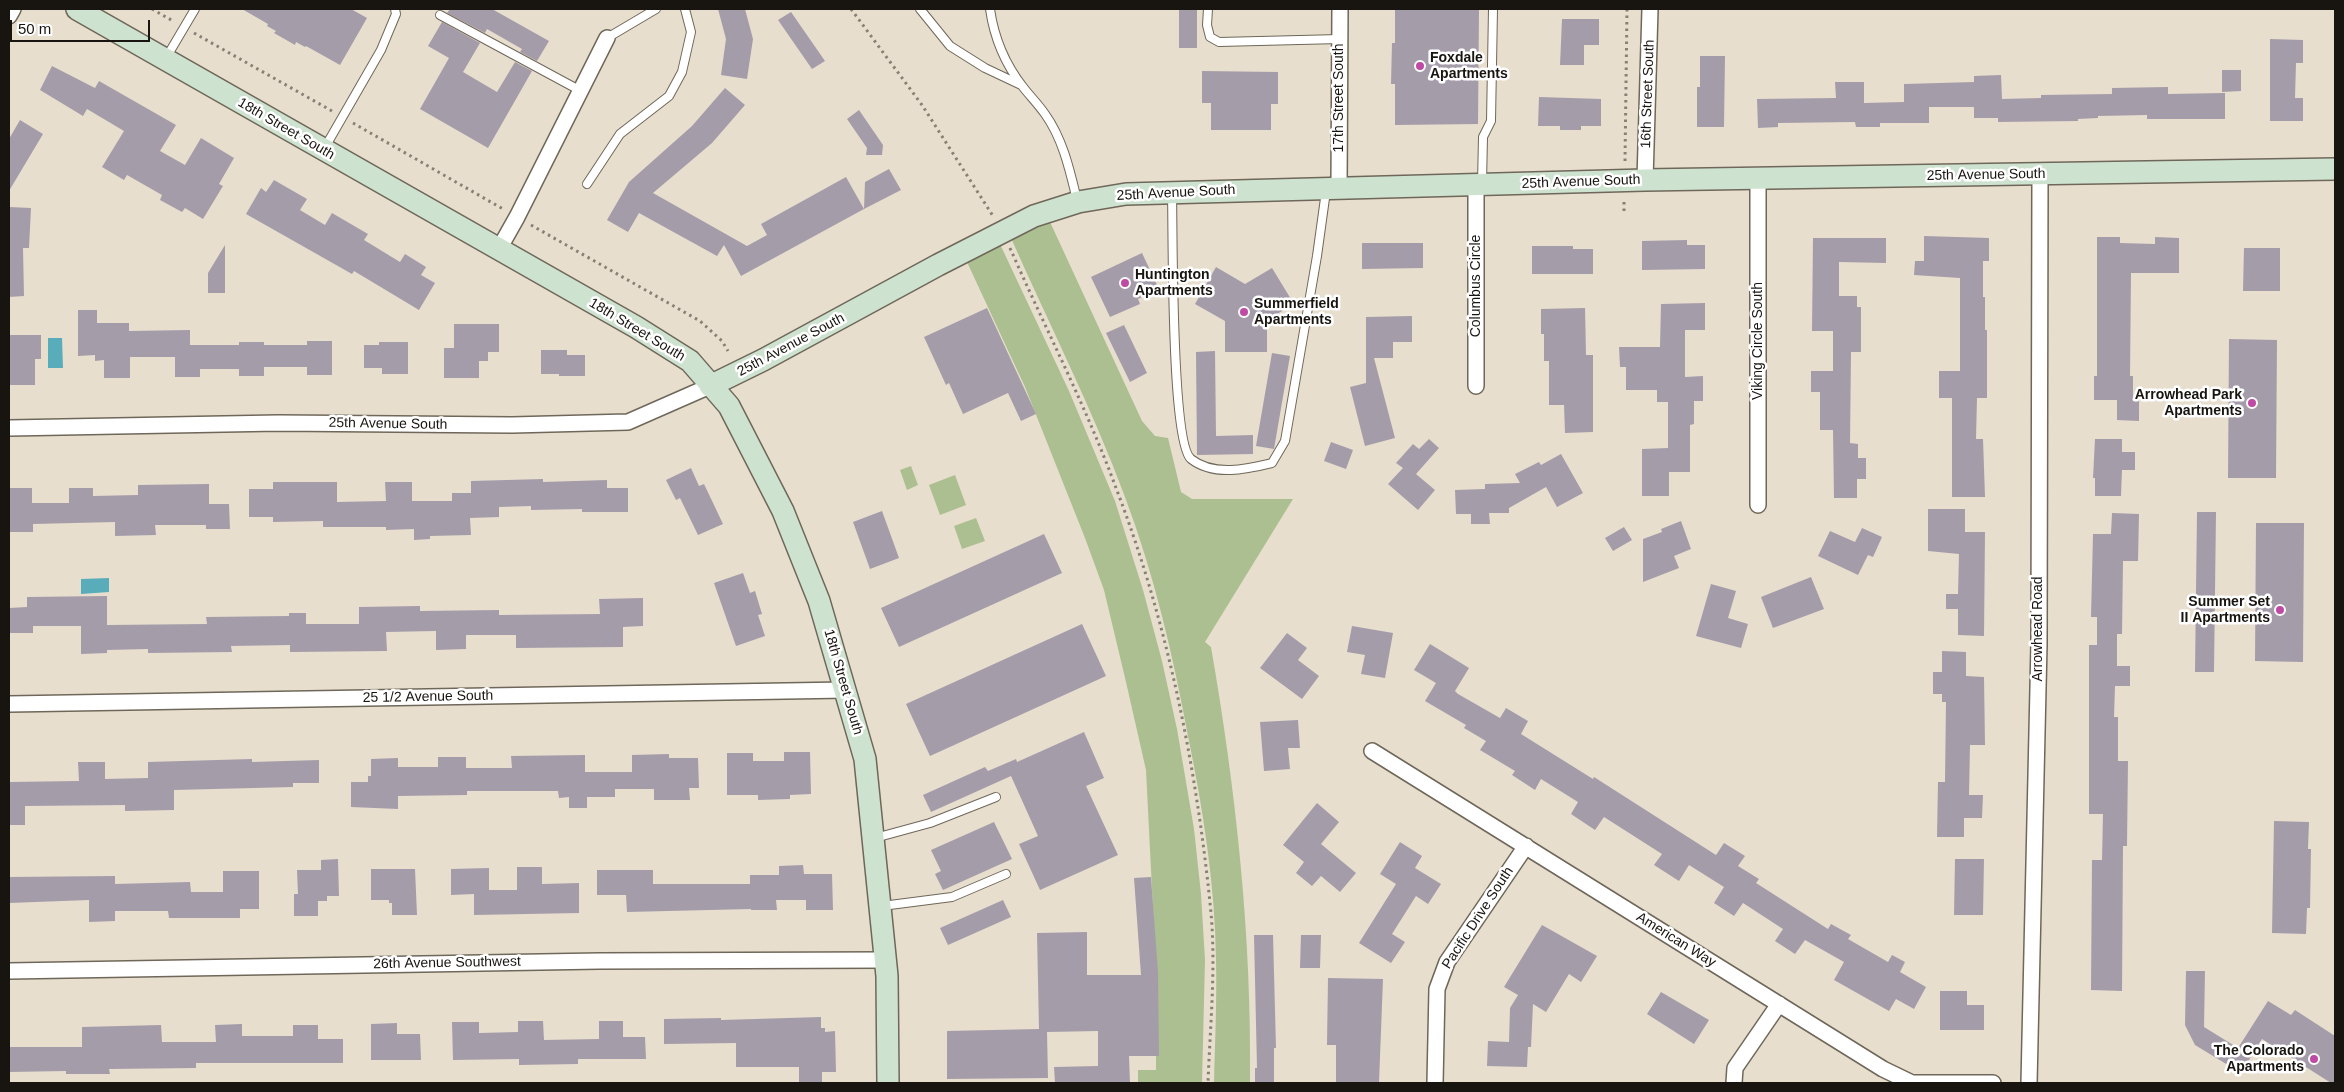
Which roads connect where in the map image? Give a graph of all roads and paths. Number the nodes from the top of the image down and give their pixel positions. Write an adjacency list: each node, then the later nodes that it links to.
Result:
1 (13, 9): 18 (street)
2 (77, 9): 23 (street, 18th Street South)
3 (152, 9): 20 (path)
4 (195, 9): 20 (lane)
5 (395, 9): 26 (lane)
6 (656, 9): 21 (lane)
7 (684, 9): 32 (lane)
8 (851, 9): 39 (path)
9 (920, 9): 19 (lane)
10 (926, 9): 19 (lane)
11 (990, 9): 24 (lane)
12 (1208, 9): 22 (lane)
13 (1340, 9): 22 (street, 17th Street South)
14 (1493, 9): 33 (lane)
15 (1627, 9): 31 (path)
16 (1650, 9): 31 (street, 16th Street South)
17 (440, 15): 25 (lane)
18 (9, 16)
19 (926, 18): 24 (lane)
20 (184, 27): 23 (lane); 26 (path)
21 (607, 38): 25 (street)
22 (1340, 39): 34 (street, 17th Street South)
23 (164, 59): 27 (street, 18th Street South)
24 (1021, 85): 36 (lane)
25 (580, 91): 38 (street)
26 (342, 117): 27 (lane); 38 (path)
27 (323, 150): 40 (street, 18th Street South)
28 (2335, 169): 29 (street, 25th Avenue South)
29 (2040, 174): 30 (street, 25th Avenue South); 62 (street, Arrowhead Road)
30 (1758, 178): 31 (street, 25th Avenue South); 45 (street, Viking Circle South)
31 (1635, 180): 33 (street, 25th Avenue South); 37 (path)
32 (587, 184)
33 (1479, 185): 34 (street, 25th Avenue South); 43 (street, Columbus Circle)
34 (1333, 187): 35 (street, 25th Avenue South); 35 (lane)
35 (1172, 192): 36 (street, 25th Avenue South)
36 (1078, 202): 39 (street, 25th Avenue South)
37 (1624, 211)
38 (517, 217): 40 (street); 41 (path)
39 (1003, 231): 42 (street, 25th Avenue South); 58 (path)
40 (499, 249): 42 (street, 18th Street South)
41 (728, 351)
42 (710, 386): 44 (street, 25th Avenue South); 46 (street, 18th Street South)
43 (1476, 386)
44 (9, 428)
45 (1758, 505)
46 (846, 690): 47 (street, 25 1/2 Avenue South); 50 (street, 18th Street South)
47 (9, 704)
48 (1372, 751): 51 (street, American Way)
49 (996, 797): 50 (lane)
50 (874, 838): 53 (street, 18th Street South)
51 (1526, 846): 56 (street, American Way); 59 (street, Pacific Drive South)
52 (1006, 874): 53 (lane)
53 (880, 906): 54 (street, 18th Street South)
54 (885, 960): 55 (street, 26th Avenue Southwest); 57 (street, 18th Street South)
55 (9, 971)
56 (1779, 1004): 60 (street); 61 (street, American Way)
57 (888, 1083)
58 (1208, 1083)
59 (1435, 1083)
60 (1734, 1083)
61 (1993, 1083)
62 (2029, 1083)

